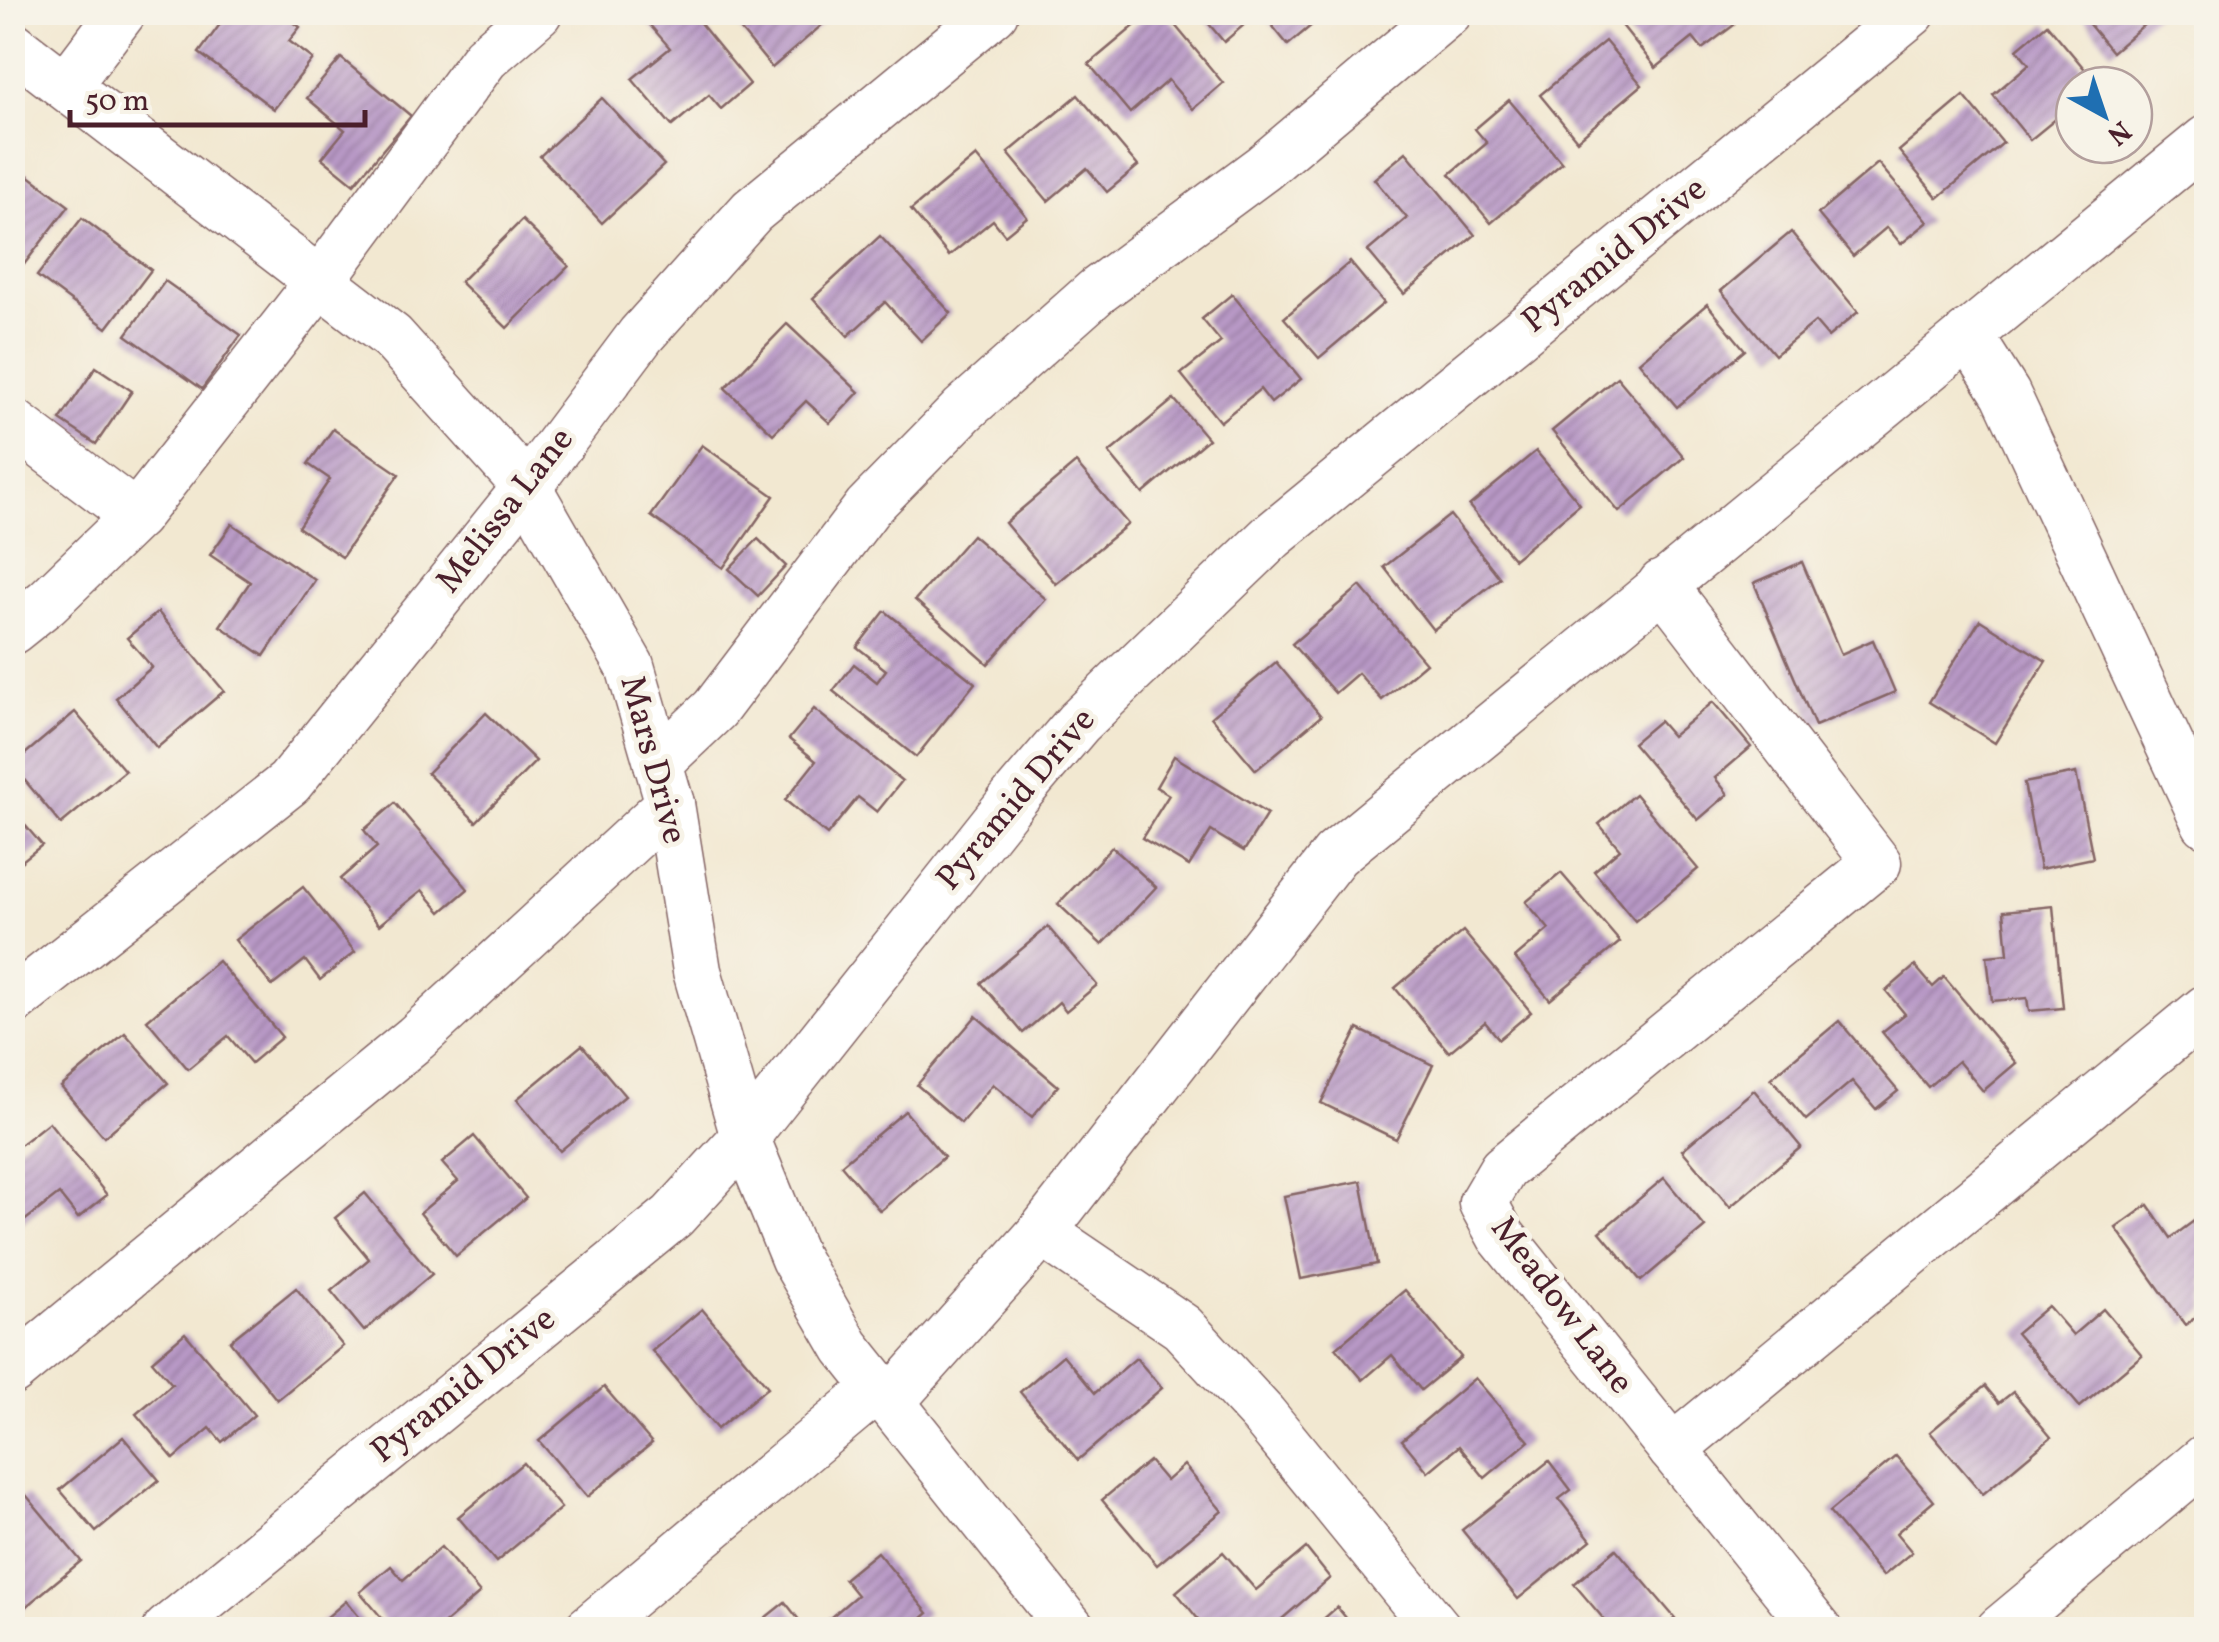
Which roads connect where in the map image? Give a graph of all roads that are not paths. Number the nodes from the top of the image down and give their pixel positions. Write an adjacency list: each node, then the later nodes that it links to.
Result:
1 (122, 12): 7 (street)
2 (538, 12): 9 (street)
3 (994, 12): 12 (street, Melissa Lane)
4 (1448, 12): 16 (street)
5 (1912, 12): 20 (street, Pyramid Drive)
6 (12, 44): 7 (street, Mars Drive)
7 (66, 86): 9 (street, Mars Drive)
8 (2206, 140): 10 (street)
9 (320, 280): 12 (street, Mars Drive); 13 (street)
10 (1968, 334): 14 (street); 17 (street)
11 (12, 422): 13 (street)
12 (528, 487): 16 (street, Mars Drive); 18 (street, Melissa Lane)
13 (136, 516): 15 (street)
14 (1662, 584): 21 (street); 24 (street, Meadow Lane)
15 (12, 630)
16 (664, 783): 20 (street, Mars Drive); 22 (street)
17 (2206, 823)
18 (12, 1002)
19 (2206, 1009): 24 (street)
20 (745, 1136): 23 (street, Mars Drive); 26 (street, Pyramid Drive)
21 (1042, 1232): 23 (street); 29 (street)
22 (12, 1371)
23 (884, 1394): 27 (street); 28 (street, Mars Drive)
24 (1672, 1449): 30 (street, Meadow Lane)
25 (2206, 1458): 31 (street)
26 (167, 1630)
27 (588, 1630)
28 (1072, 1630)
29 (1438, 1630)
30 (1818, 1630)
31 (2000, 1630)

